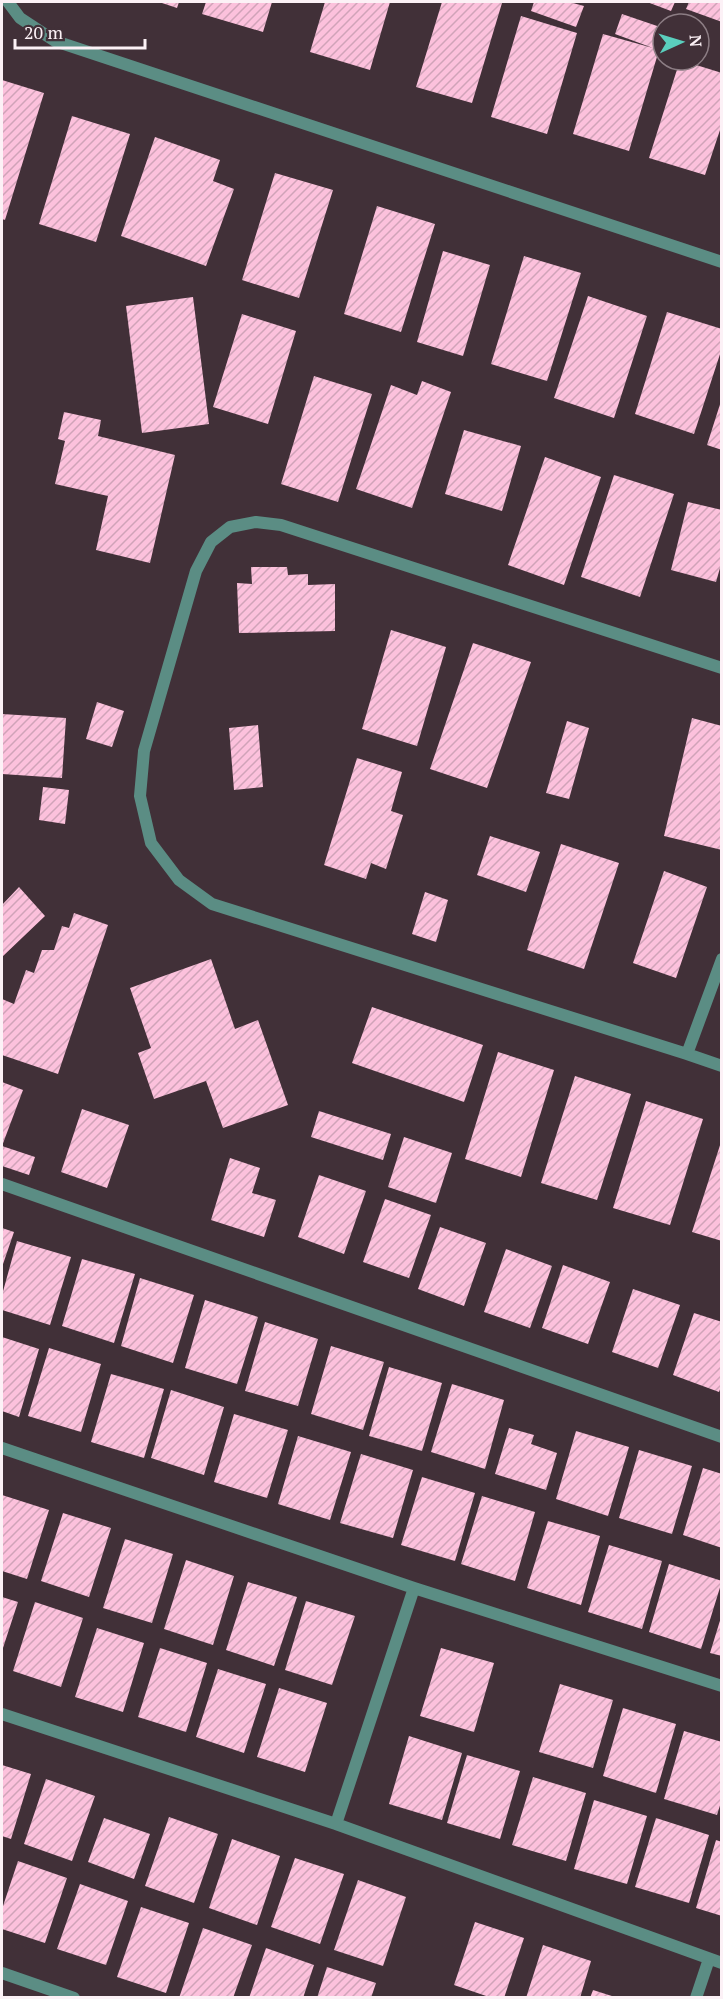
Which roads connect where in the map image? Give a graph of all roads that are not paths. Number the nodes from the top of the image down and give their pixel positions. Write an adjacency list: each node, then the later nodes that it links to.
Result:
1 (8, 2): 2 (street)
2 (722, 262)
3 (722, 668): 5 (street)
4 (722, 960): 5 (street)
5 (687, 1053): 6 (street)
6 (722, 1066)
7 (2, 1184): 8 (street)
8 (722, 1437)
9 (2, 1448): 10 (street)
10 (414, 1588): 11 (street); 13 (street)
11 (722, 1686)
12 (2, 1714): 13 (street)
13 (336, 1824): 14 (street)
14 (715, 1961): 17 (street)
15 (2, 1973): 16 (street)
16 (74, 1998)
17 (696, 1998)

